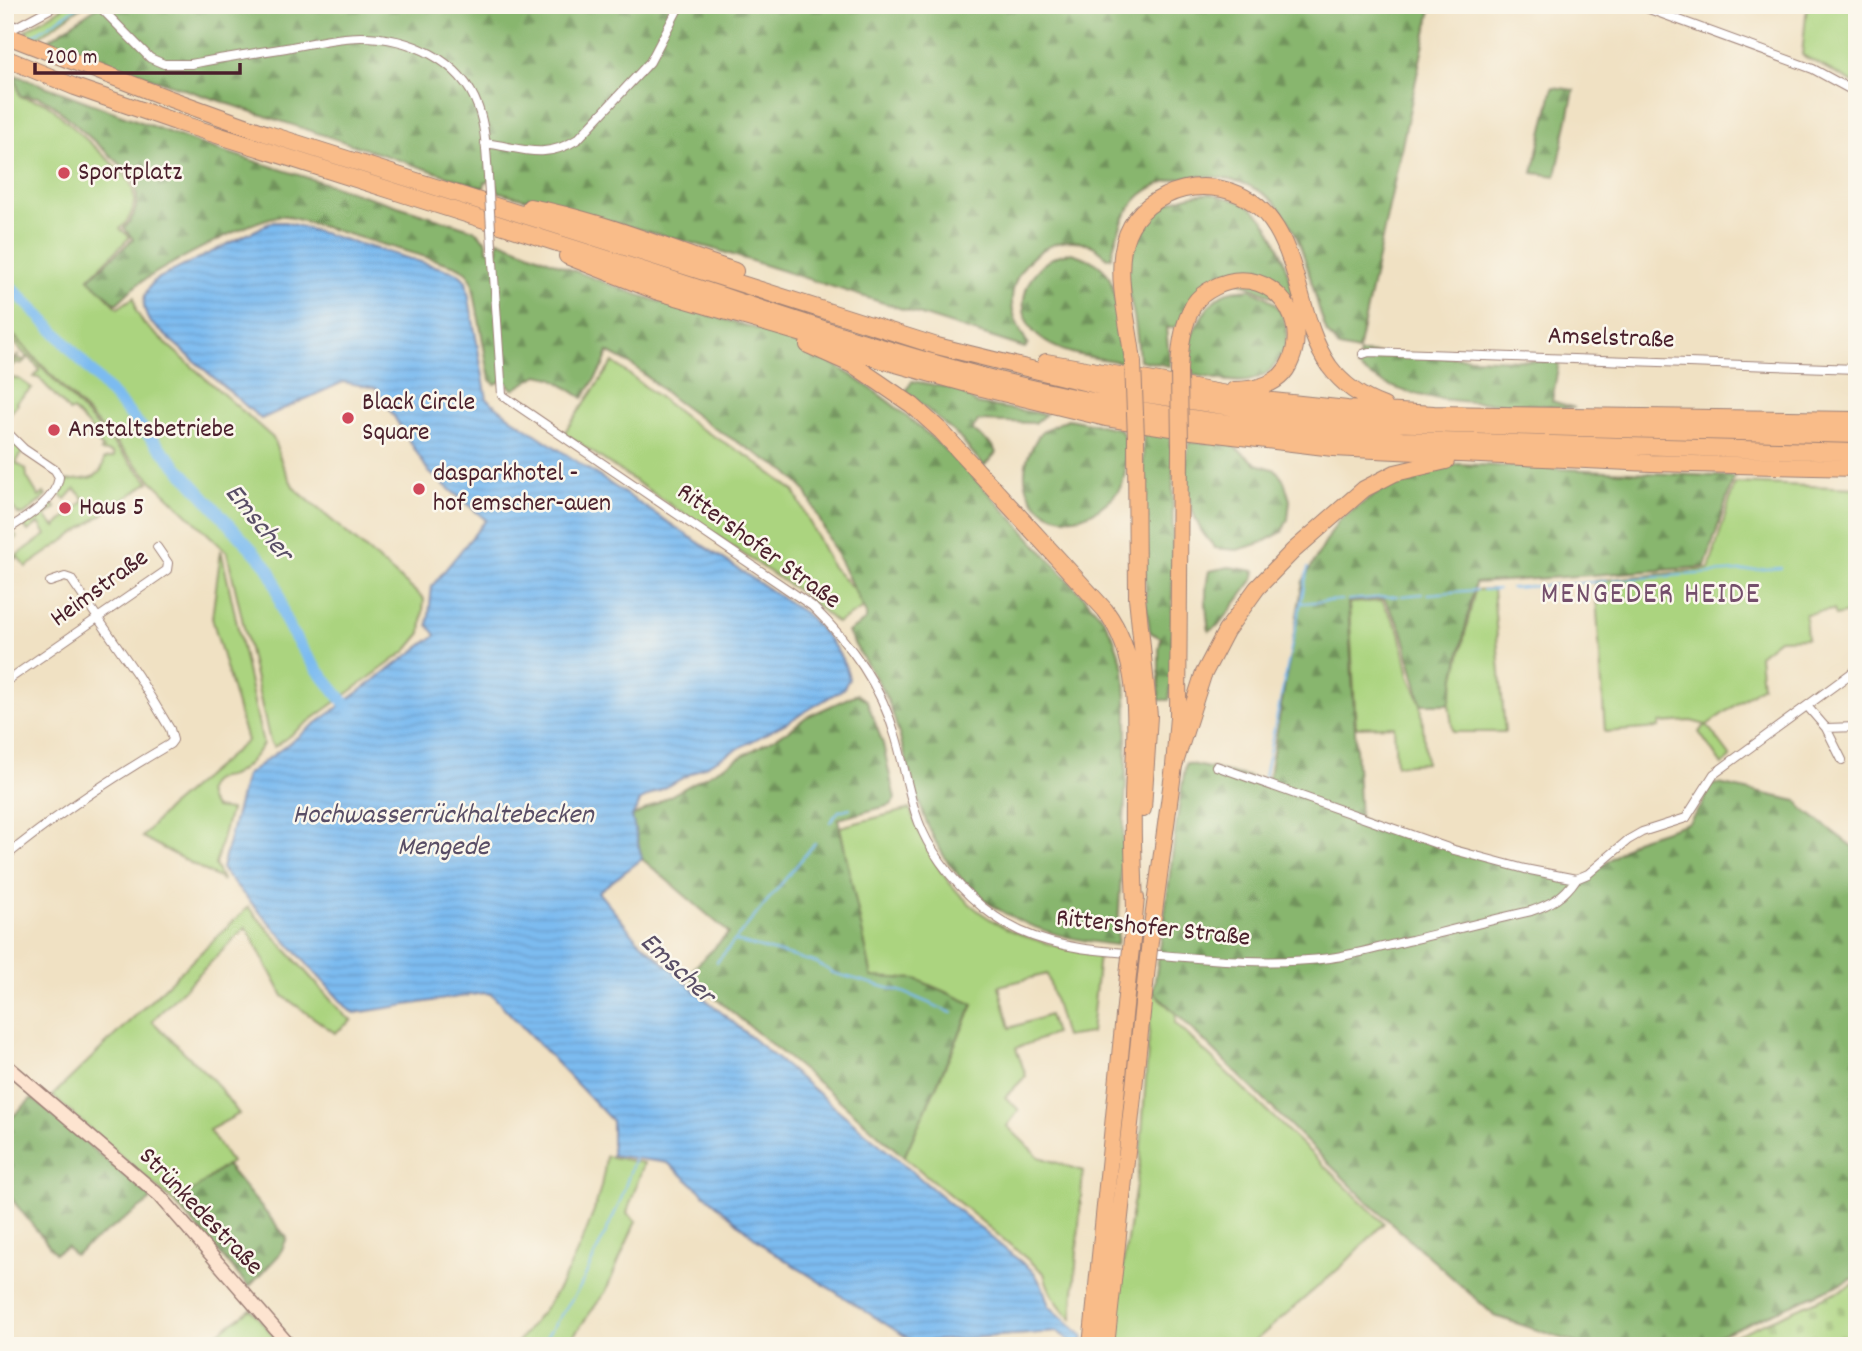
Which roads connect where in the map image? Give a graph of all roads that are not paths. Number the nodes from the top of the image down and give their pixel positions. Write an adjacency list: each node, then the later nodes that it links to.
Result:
1 (57, 5): 5 (street)
2 (98, 5): 9 (street, Rittershofer Straße)
3 (680, 5): 9 (street)
4 (1638, 5): 8 (street)
5 (5, 21)
6 (5, 35): 10 (highway)
7 (5, 58): 11 (highway)
8 (1857, 93)
9 (485, 143): 36 (street, Rittershofer Straße, bridge)
10 (462, 194): 15 (highway); 19 (highway)
11 (521, 232): 12 (highway); 20 (highway)
12 (767, 325): 21 (highway); 37 (highway)
13 (1363, 354): 14 (street, Amselstraße)
14 (1857, 369)
15 (1186, 388): 16 (highway); 33 (highway, bridge)
16 (1396, 410): 17 (highway); 37 (highway, bridge)
17 (1857, 420)
18 (5, 430): 23 (street)
19 (1857, 435)
20 (1857, 452)
21 (1522, 458): 22 (highway); 33 (highway)
22 (1857, 468)
23 (5, 531)
24 (157, 547): 26 (street, Heimstraße)
25 (50, 582): 26 (street)
26 (98, 618): 28 (street, Heimstraße); 35 (street)
27 (1857, 669): 29 (street, Rittershofer Straße)
28 (5, 682)
29 (1807, 706): 31 (street); 36 (street, Rittershofer Straße)
30 (1857, 727): 31 (street)
31 (1826, 728): 32 (street)
32 (1842, 760)
33 (1174, 766): 41 (highway, bridge)
34 (1216, 766): 36 (street)
35 (5, 857)
36 (1576, 879)
37 (1135, 908): 40 (highway, bridge)
38 (5, 1064): 39 (main road, Strünkedestraße)
39 (290, 1346)
40 (1091, 1346)
41 (1105, 1346)

